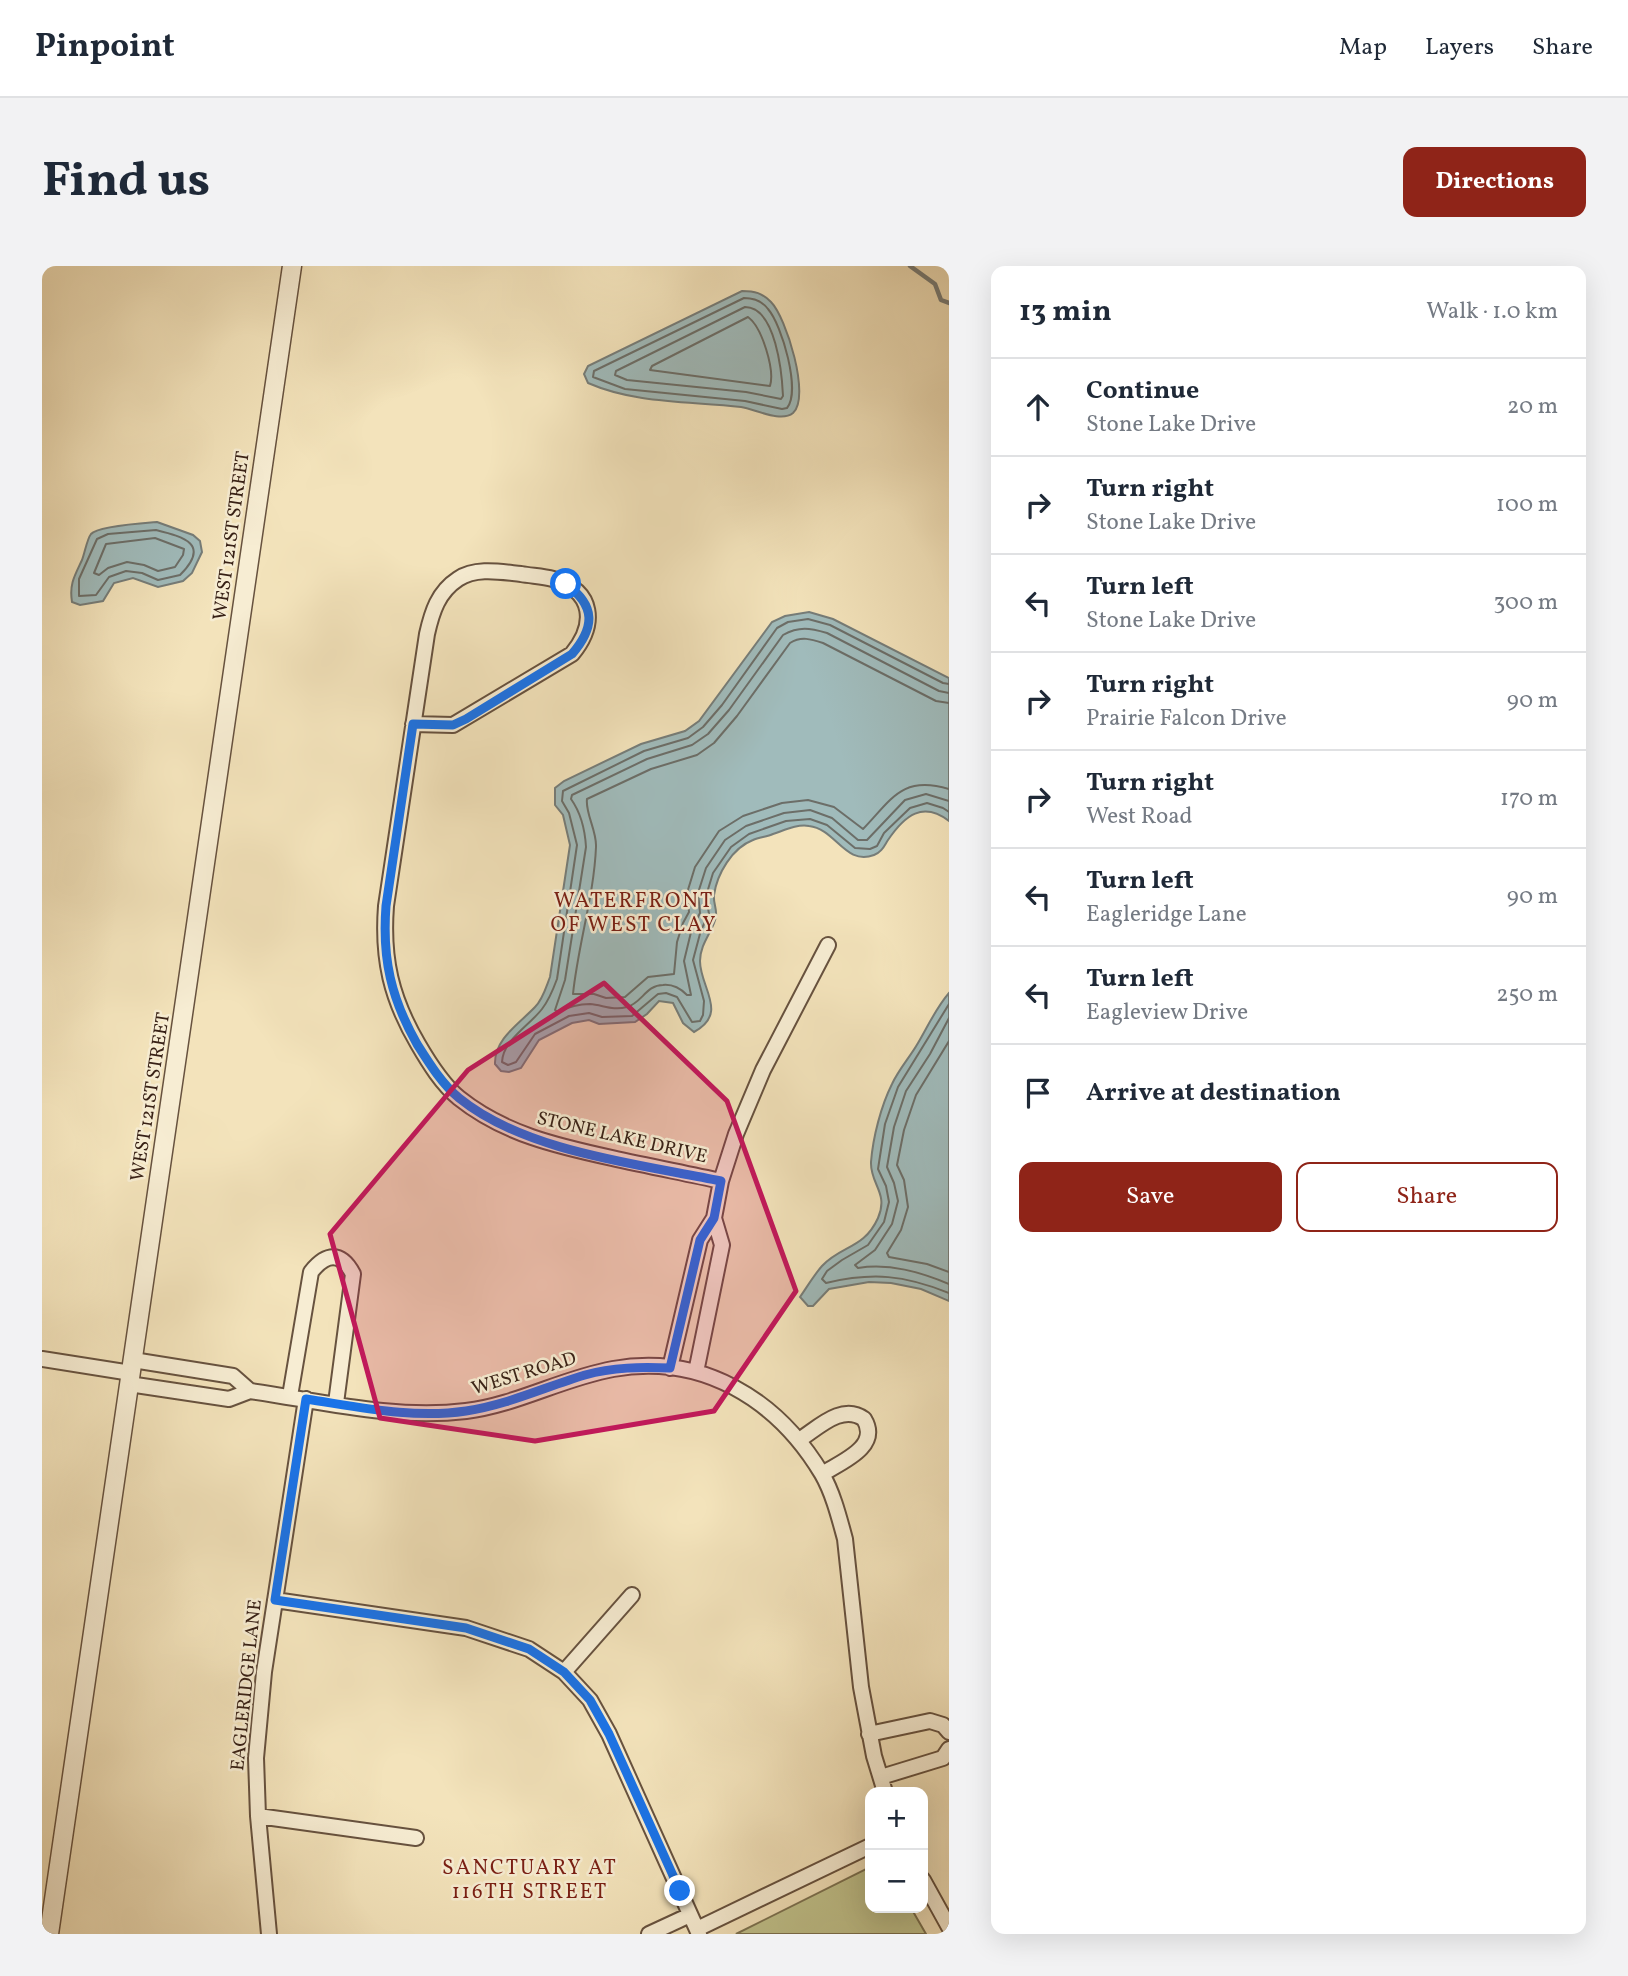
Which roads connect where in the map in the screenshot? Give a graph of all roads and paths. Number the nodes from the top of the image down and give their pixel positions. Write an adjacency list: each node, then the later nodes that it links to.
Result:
1 (292, 266): 8 (street, WEST 121ST STREET)
2 (413, 724): 2 (street, STONE LAKE DRIVE); 4 (street, STONE LAKE DRIVE)
3 (828, 945): 4 (street)
4 (721, 1181): 5 (street)
5 (714, 1218): 7 (street); 9 (street)
6 (42, 1359): 8 (street, WEST ROAD)
7 (670, 1368): 9 (street, WEST ROAD); 13 (street, WEST ROAD)
8 (131, 1372): 10 (street, WEST ROAD); 10 (street, WEST ROAD); 31 (street, WEST 121ST STREET)
9 (696, 1372): 14 (street, WEST ROAD)
10 (250, 1391): 11 (street, WEST ROAD)
11 (290, 1396): 12 (street, WEST ROAD); 13 (street)
12 (306, 1399): 13 (street, WEST ROAD); 17 (street, EAGLERIDGE LANE)
13 (336, 1403)
14 (799, 1440): 15 (street, WEST ROAD); 15 (street)
15 (822, 1474): 20 (street, WEST ROAD)
16 (632, 1595): 18 (street)
17 (275, 1600): 18 (street); 24 (street, EAGLERIDGE LANE)
18 (564, 1672): 28 (street)
19 (949, 1732): 20 (street)
20 (869, 1734): 22 (street, WEST ROAD)
21 (949, 1749): 22 (street)
22 (881, 1777): 23 (street, WEST ROAD)
23 (884, 1787)
24 (258, 1816): 25 (street); 32 (street, EAGLERIDGE LANE)
25 (416, 1838)
26 (865, 1848): 30 (street)
27 (928, 1889): 29 (street)
28 (691, 1915): 30 (street); 33 (street)
29 (949, 1927)
30 (698, 1932)
31 (50, 1934)
32 (269, 1934)
33 (649, 1934)

